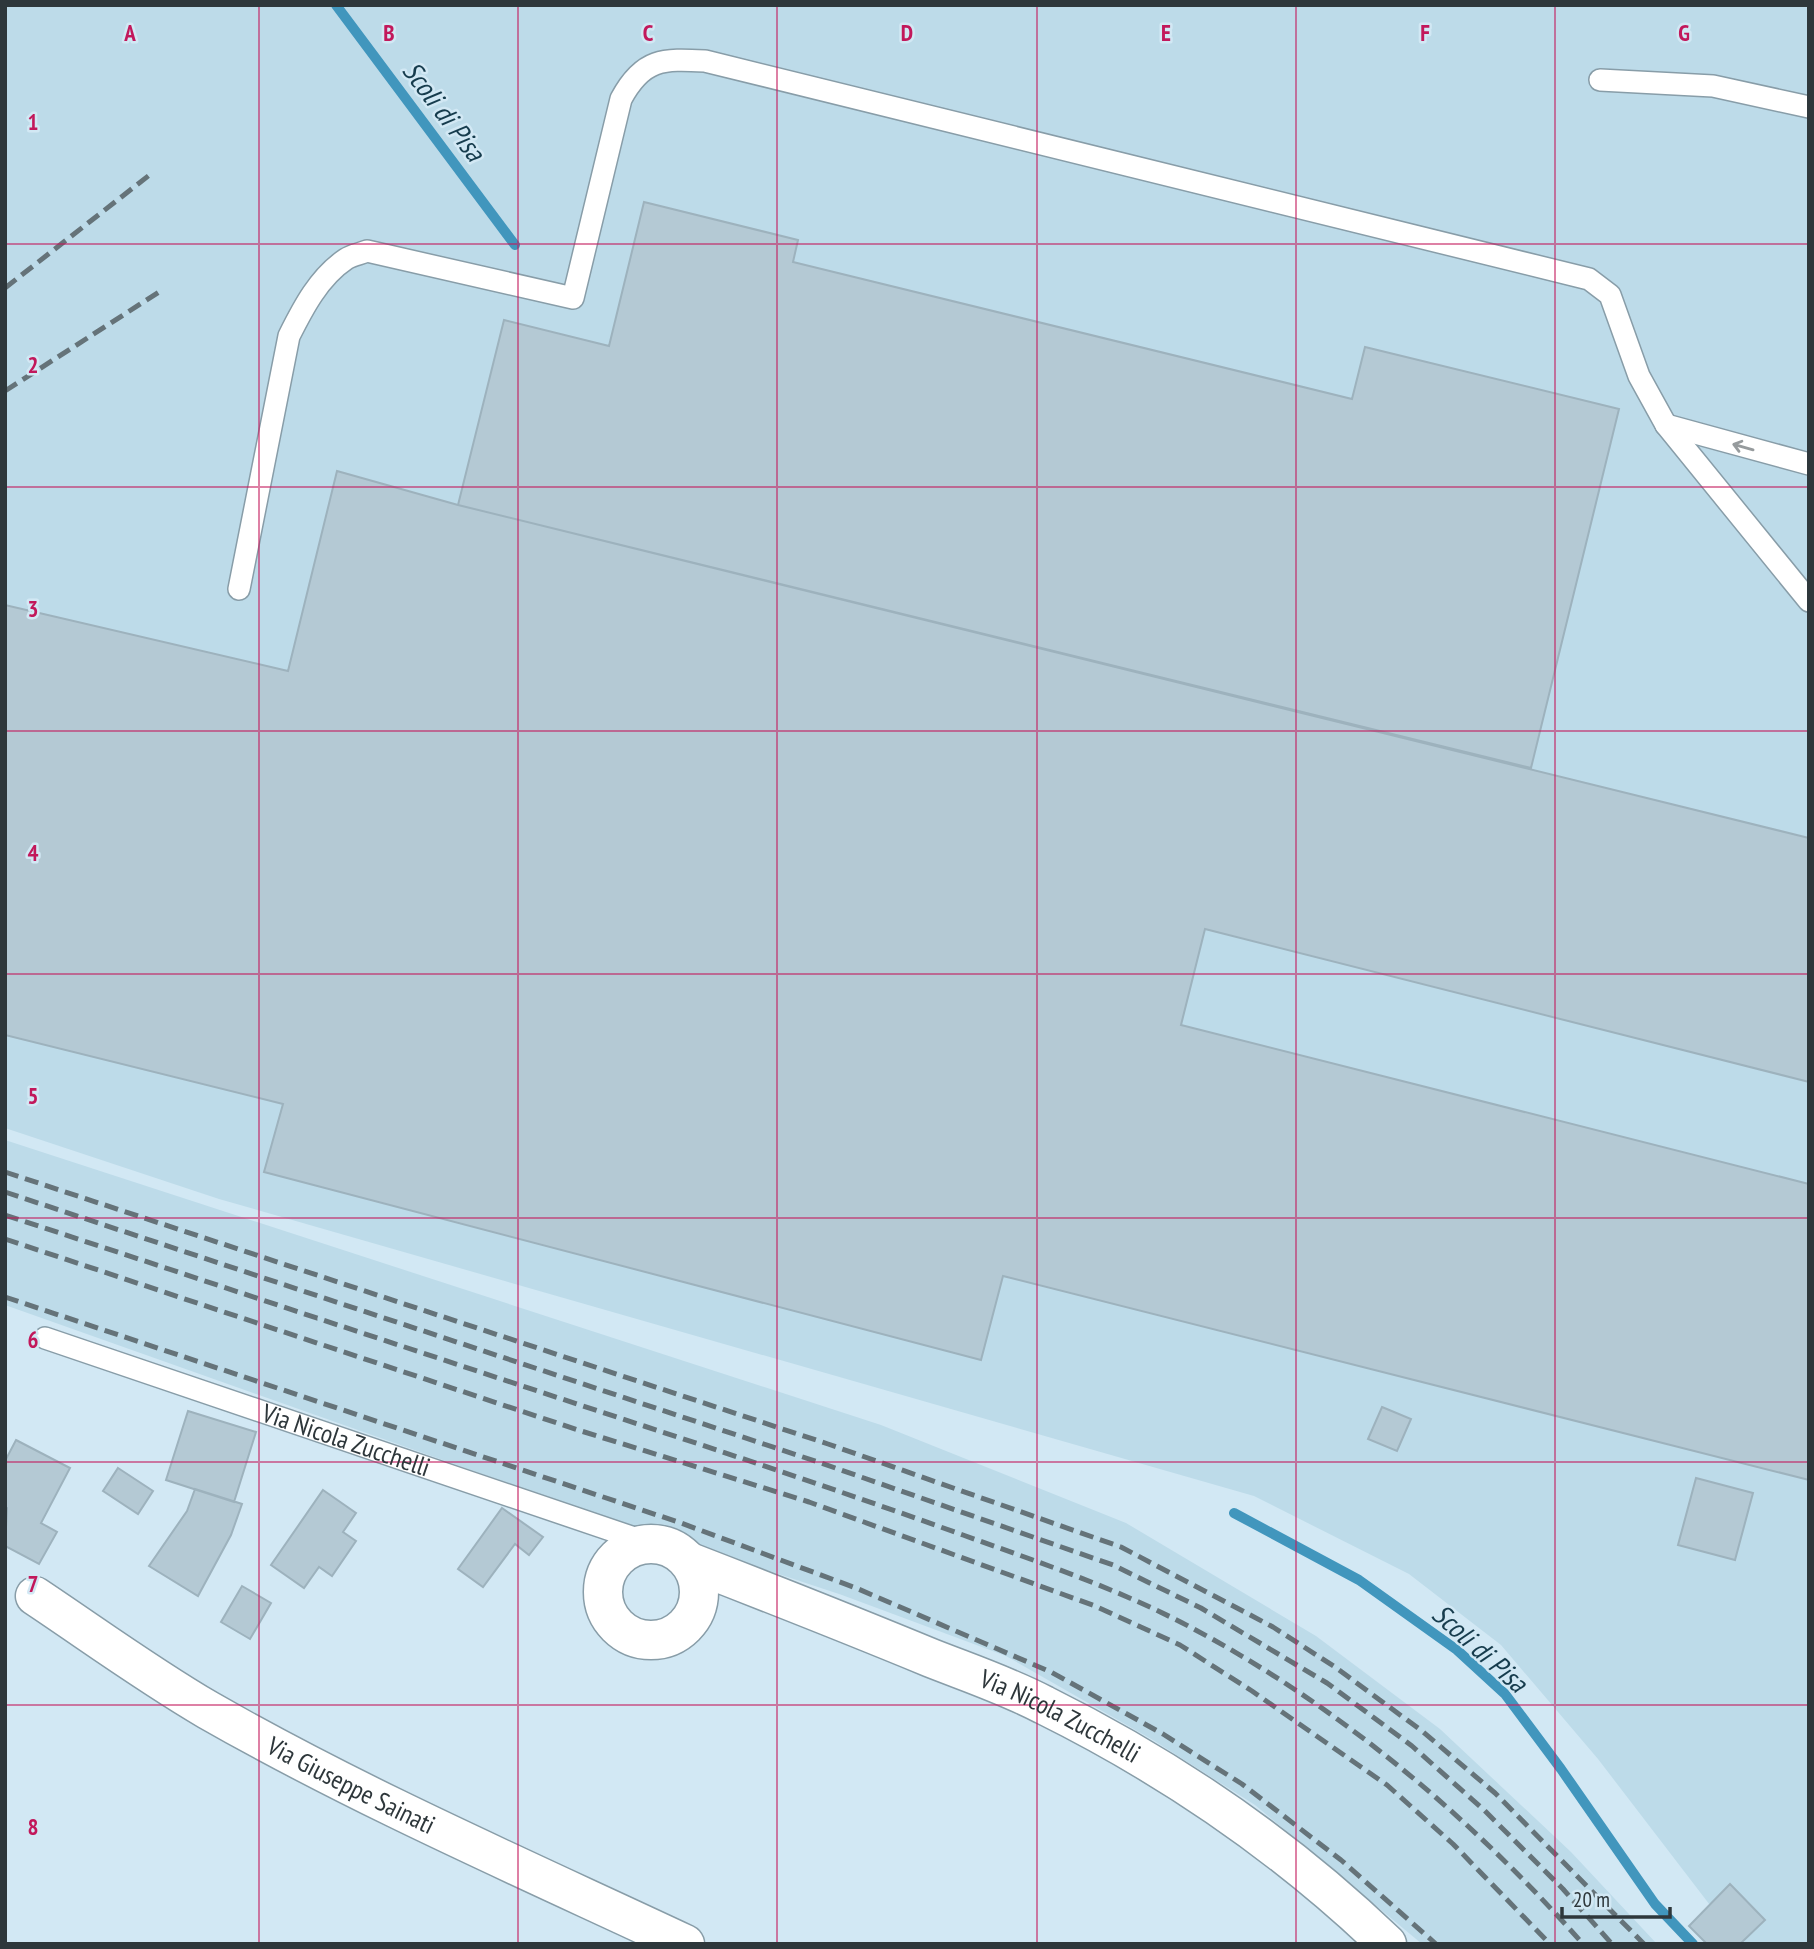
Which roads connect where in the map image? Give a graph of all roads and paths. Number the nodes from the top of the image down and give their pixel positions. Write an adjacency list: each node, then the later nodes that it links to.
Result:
1 (1600, 80): 2 (lane)
2 (1809, 107)
3 (1666, 425): 4 (lane, one-way to 3); 5 (lane); 6 (lane)
4 (1809, 464)
5 (239, 589)
6 (1809, 601)
7 (45, 1338): 8 (lane, Via Nicola Zucchelli)
8 (649, 1543): 9 (street, Via Nicola Zucchelli); 9 (street)
9 (690, 1562): 12 (street, Via Nicola Zucchelli)
10 (34, 1596): 11 (street, Via Giuseppe Sainati)
11 (685, 1944)
12 (1387, 1944)

